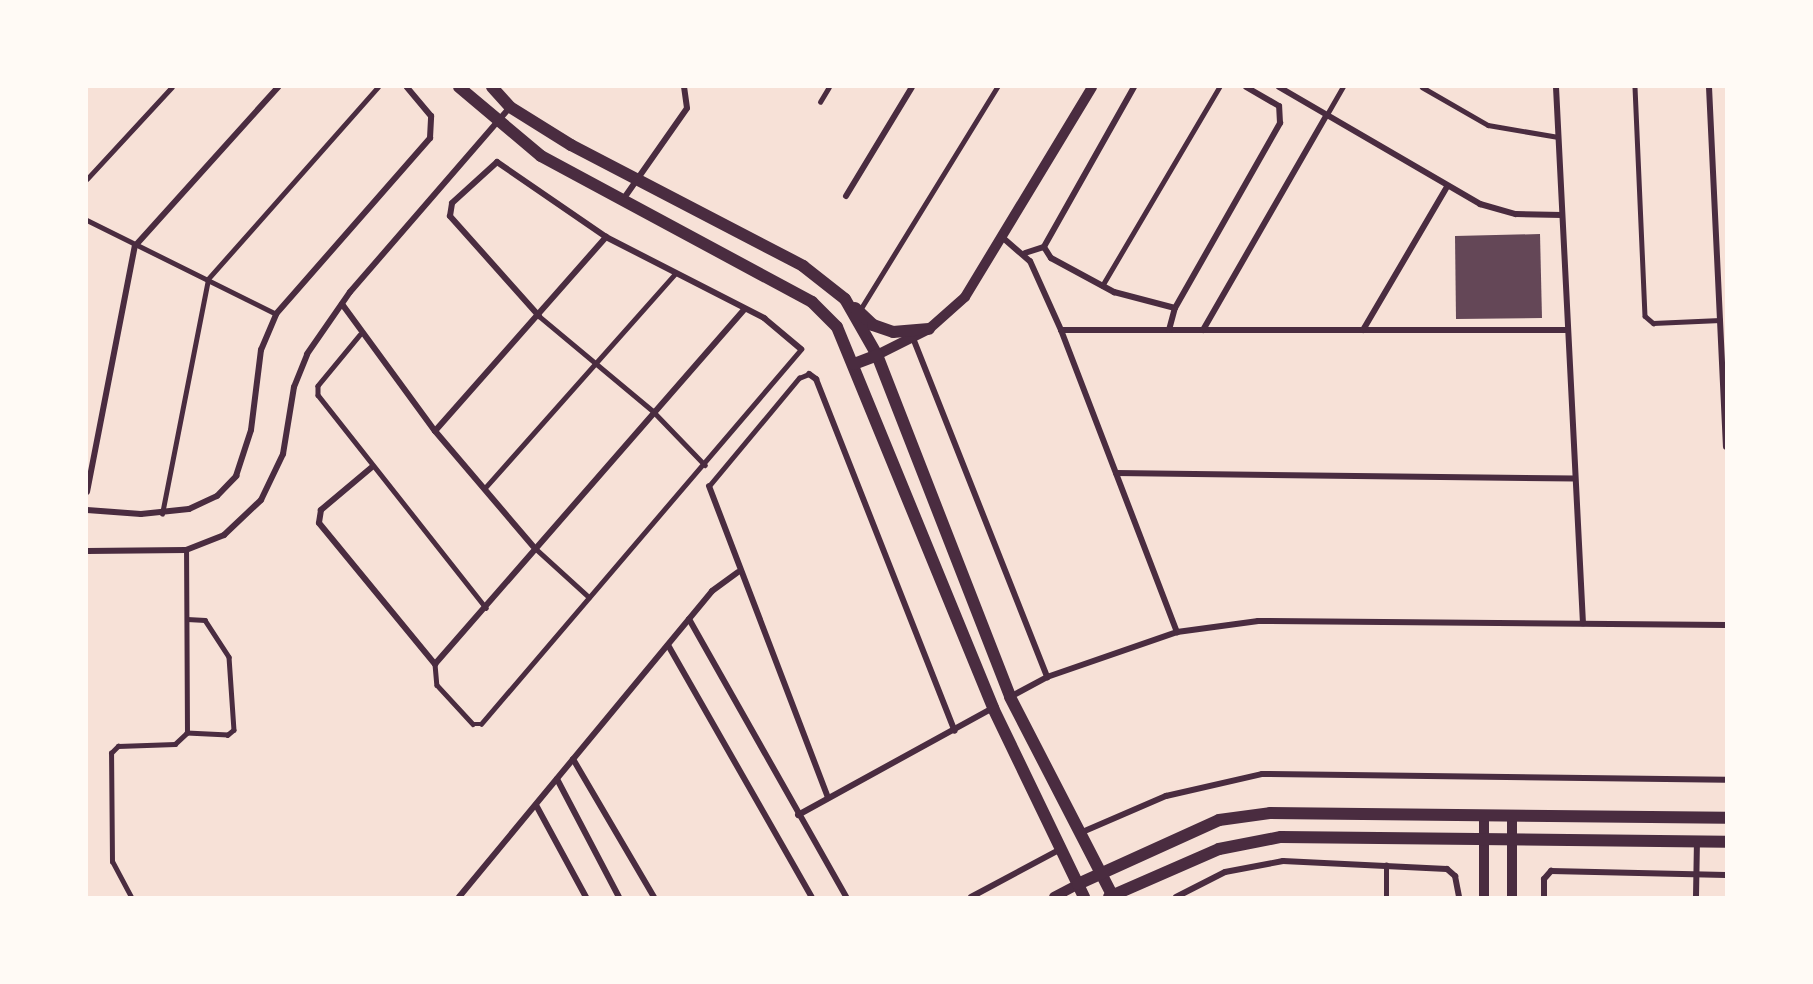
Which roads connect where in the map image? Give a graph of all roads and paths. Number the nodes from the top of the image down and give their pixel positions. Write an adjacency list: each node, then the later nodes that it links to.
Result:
1 (172, 87): 26 (lane)
2 (278, 87): 35 (street)
3 (378, 87): 39 (lane)
4 (407, 87): 46 (street)
5 (459, 87): 24 (main road)
6 (492, 87): 22 (main road)
7 (684, 87): 27 (street)
8 (829, 87): 21 (lane)
9 (912, 87): 29 (street)
10 (997, 87): 45 (lane)
11 (1092, 87): 34 (street)
12 (1134, 87): 36 (street)
13 (1219, 87): 40 (lane)
14 (1246, 87): 43 (street)
15 (1279, 87): 23 (street)
16 (1343, 87): 23 (lane)
17 (1422, 87): 25 (lane)
18 (1556, 87): 25 (street)
19 (1635, 87): 48 (lane)
20 (1709, 87): 48 (street)
21 (820, 102)
22 (510, 107): 24 (street); 27 (main road)
23 (1326, 116): 28 (street); 52 (street)
24 (497, 124): 30 (main road); 42 (street)
25 (1558, 137): 31 (street)
26 (87, 179)
27 (634, 182): 30 (street); 41 (main road)
28 (1447, 187): 31 (street); 53 (street)
29 (846, 196)
30 (622, 203): 60 (main road)
31 (1562, 215): 54 (street)
32 (87, 220): 35 (lane)
33 (606, 237): 38 (street); 47 (street); 47 (street)
34 (1002, 237): 37 (street); 49 (street)
35 (135, 246): 39 (lane); 71 (street)
36 (1044, 247): 37 (street); 40 (street)
37 (1025, 253): 50 (street)
38 (675, 274): 44 (street); 59 (lane)
39 (208, 279): 46 (lane); 73 (lane)
40 (1102, 286): 43 (street)
41 (845, 299): 45 (main road); 58 (main road)
42 (342, 304): 55 (street); 75 (street)
43 (1175, 308): 51 (street)
44 (744, 310): 57 (street); 62 (street)
45 (859, 312): 49 (main road)
46 (276, 314): 73 (street)
47 (539, 316): 59 (lane); 63 (street)
48 (1720, 320): 64 (street)
49 (928, 329): 56 (street)
50 (1061, 330): 51 (street); 67 (street)
51 (1169, 330): 52 (street)
52 (1203, 330): 53 (street)
53 (1363, 330): 54 (street)
54 (1567, 330): 68 (street)
55 (360, 334): 63 (street); 66 (lane)
56 (913, 338): 58 (street); 87 (street)
57 (801, 349): 65 (lane)
58 (877, 355): 60 (main road); 88 (main road)
59 (597, 362): 62 (lane); 70 (lane)
60 (854, 364): 89 (main road)
61 (808, 374): 69 (lane); 90 (street)
62 (653, 411): 65 (lane); 74 (street)
63 (435, 431): 70 (street)
64 (1726, 447)
65 (705, 465): 78 (lane)
66 (372, 467): 79 (lane); 86 (street)
67 (1116, 473): 68 (street); 84 (street)
68 (1575, 479): 82 (street)
69 (708, 486): 77 (street)
70 (484, 489): 74 (street)
71 (87, 492)
72 (87, 510): 73 (street)
73 (162, 513)
74 (533, 546): 78 (lane); 79 (street)
75 (186, 550): 76 (street); 80 (lane)
76 (87, 551)
77 (738, 572): 81 (street); 95 (street)
78 (589, 597): 86 (lane)
79 (486, 608): 86 (street)
80 (187, 619): 91 (lane); 91 (lane)
81 (688, 619): 85 (street); 97 (street)
82 (1583, 623): 83 (street); 84 (street)
83 (1726, 625)
84 (1177, 632): 87 (street)
85 (668, 645): 92 (street); 118 (street)
86 (435, 664)
87 (1047, 677): 88 (street)
88 (1010, 697): 89 (main road); 101 (main road)
89 (993, 708): 90 (street); 106 (main road)
90 (955, 731): 95 (street)
91 (188, 733): 113 (lane)
92 (573, 759): 93 (street); 117 (street)
93 (557, 779): 96 (street); 116 (street)
94 (1726, 780): 101 (street)
95 (828, 798): 97 (street)
96 (536, 805): 114 (street); 115 (street)
97 (798, 815): 119 (street)
98 (1512, 815): 99 (main road); 100 (main road); 103 (street)
99 (1484, 817): 102 (street); 108 (main road)
100 (1726, 818)
101 (1080, 834): 108 (main road)
102 (1484, 842): 103 (main road); 112 (main road); 126 (street)
103 (1511, 842): 104 (main road); 127 (street)
104 (1697, 842): 105 (main road); 109 (street)
105 (1726, 842)
106 (1060, 849): 111 (main road); 120 (street)
107 (1386, 865): 123 (street); 124 (lane); 125 (street)
108 (1101, 874): 111 (main road); 112 (main road)
109 (1696, 874): 110 (street); 128 (street); 129 (street)
110 (1726, 875)
111 (1078, 884): 121 (street); 122 (main road)
112 (1110, 896)
113 (131, 897)
114 (459, 897)
115 (586, 897)
116 (619, 897)
117 (654, 897)
118 (812, 897)
119 (846, 897)
120 (971, 897)
121 (1054, 897)
122 (1084, 897)
123 (1176, 897)
124 (1386, 897)
125 (1459, 897)
126 (1485, 897)
127 (1512, 897)
128 (1544, 897)
129 (1696, 897)

